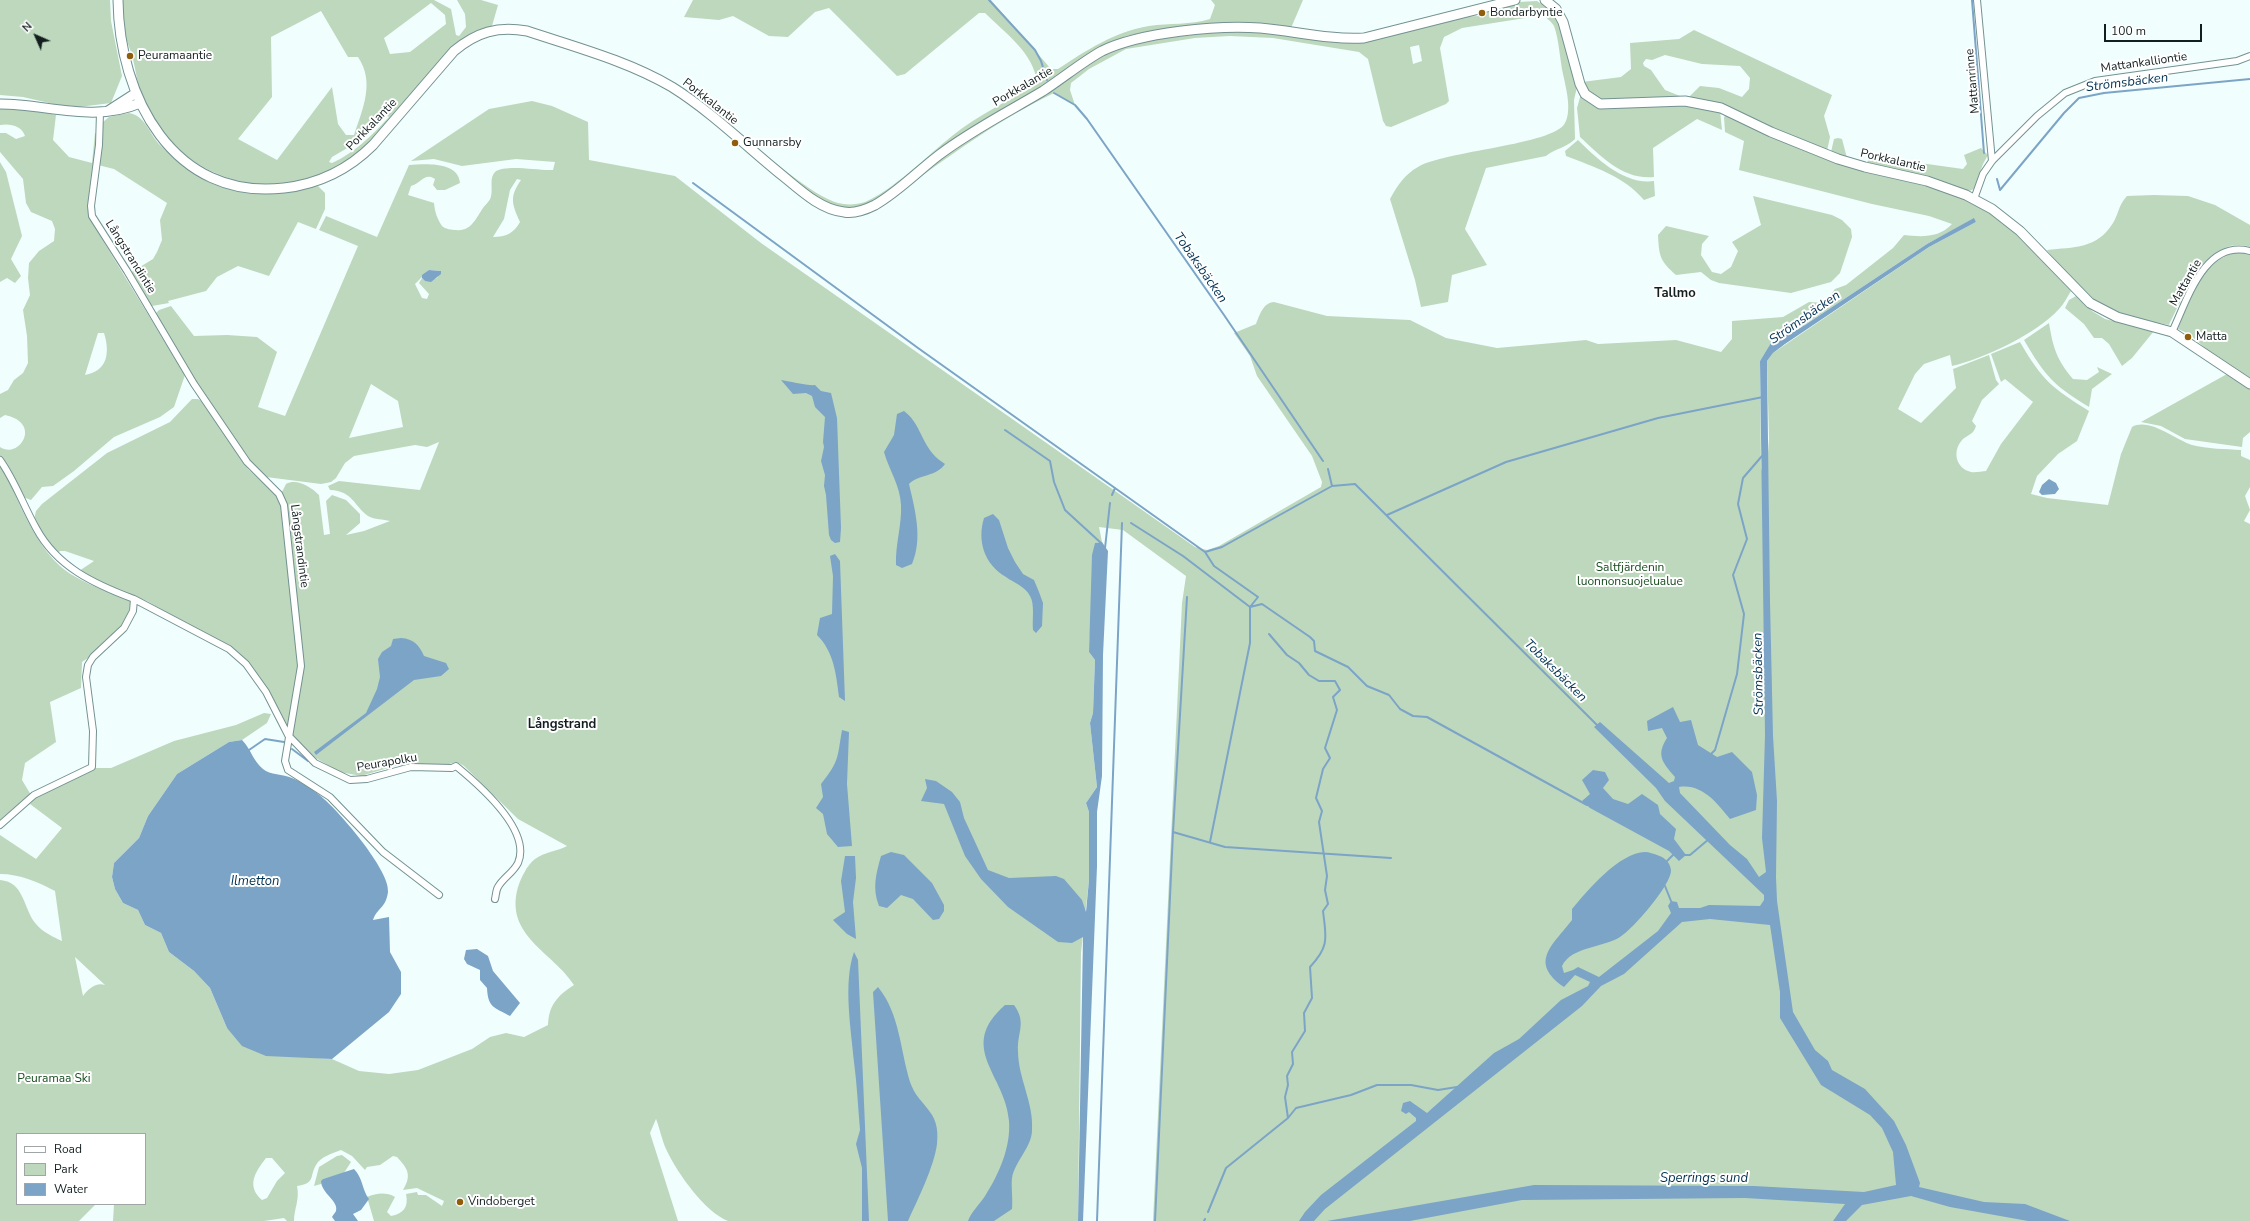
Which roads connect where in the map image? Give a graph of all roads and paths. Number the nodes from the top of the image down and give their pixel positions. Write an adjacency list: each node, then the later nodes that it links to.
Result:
1 (118, 0): 7 (street, Porkkalantie)
2 (1515, 0): 5 (street, Porkkalantie)
3 (1545, 0): 12 (street, Porkkalantie)
4 (1977, 0): 11 (street, Mattanrinne)
5 (1496, 2): 8 (street, Porkkalantie)
6 (2250, 56): 11 (street, Mattankalliontie)
7 (136, 93): 8 (street, Porkkalantie); 10 (street)
8 (140, 103): 10 (street)
9 (0, 104): 10 (street)
10 (104, 112): 18 (street, Långstrandintie)
11 (1992, 161): 12 (street, Mattankalliontie)
12 (1974, 199): 14 (street, Porkkalantie)
13 (2250, 251): 14 (street, Mattantie)
14 (2172, 332): 15 (street, Porkkalantie)
15 (2250, 384)
16 (0, 460): 17 (street, Peurapolku)
17 (134, 599): 18 (street, Peurapolku); 19 (street)
18 (288, 735): 20 (street, Långstrandintie); 21 (street, Peurapolku)
19 (0, 825)
20 (439, 895)
21 (495, 899)

